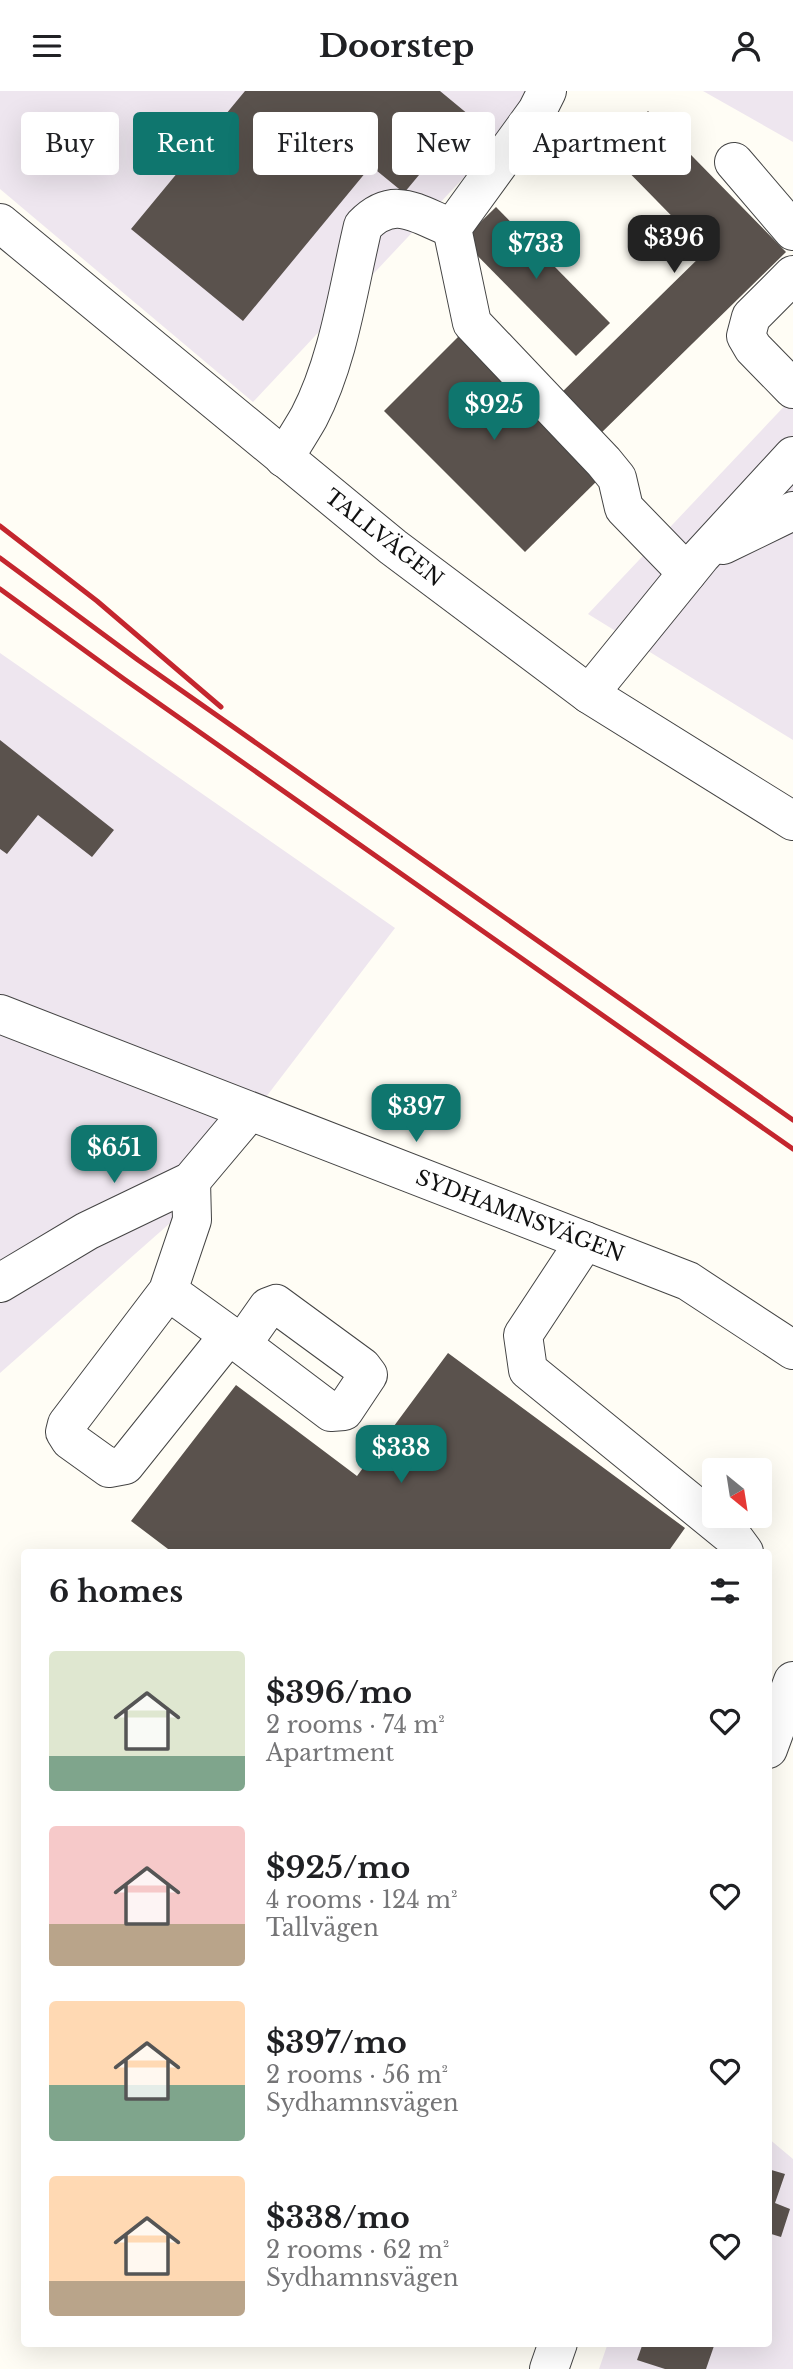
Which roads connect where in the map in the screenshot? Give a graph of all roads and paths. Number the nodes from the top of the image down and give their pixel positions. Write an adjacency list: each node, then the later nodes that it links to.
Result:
1 (547, 91): 4 (street)
2 (734, 162): 5 (street)
3 (0, 223): 9 (street, TALLVÄGEN)
4 (452, 228): 9 (street); 11 (street)
5 (793, 231)
6 (793, 275): 7 (street)
7 (793, 389)
8 (793, 457): 11 (street)
9 (284, 458): 12 (street, TALLVÄGEN)
10 (793, 511): 11 (street)
11 (694, 565): 12 (street)
12 (589, 694): 13 (street, TALLVÄGEN)
13 (793, 821)
14 (0, 1014): 15 (street, SYDHAMNSVÄGEN)
15 (249, 1112): 16 (street); 17 (street, SYDHAMNSVÄGEN)
16 (191, 1181): 18 (street); 19 (street)
17 (585, 1241): 20 (street, SYDHAMNSVÄGEN); 21 (street)
18 (0, 1283)
19 (169, 1291): 19 (street)
20 (793, 1350)
21 (742, 1549)
22 (793, 1681): 23 (street)
23 (772, 1738)
24 (557, 2347): 25 (street)
25 (549, 2369)

